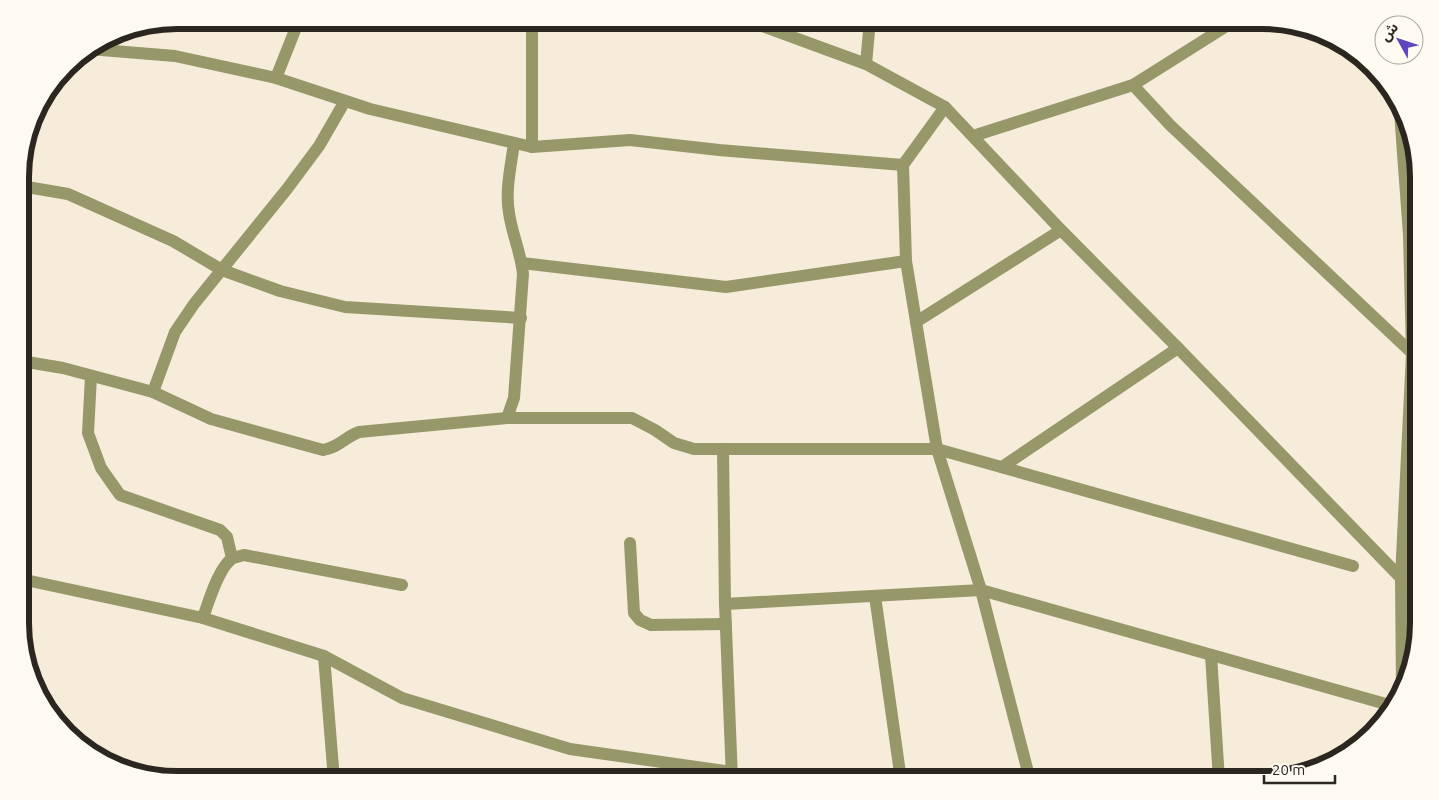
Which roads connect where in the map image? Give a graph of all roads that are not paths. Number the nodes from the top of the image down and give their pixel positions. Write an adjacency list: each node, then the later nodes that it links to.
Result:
1 (295, 29): 8 (street)
2 (532, 29): 15 (street)
3 (771, 29): 7 (street)
4 (869, 29): 7 (street)
5 (1222, 29): 9 (street)
6 (101, 50): 8 (street)
7 (866, 64): 11 (street)
8 (276, 78): 10 (street)
9 (1133, 85): 13 (street); 25 (street)
10 (345, 101): 14 (street); 22 (street)
11 (945, 107): 13 (street); 16 (street)
12 (1400, 125): 19 (street)
13 (973, 136): 18 (street)
14 (514, 143): 15 (street); 21 (street)
15 (532, 147): 16 (street)
16 (903, 165): 20 (street)
17 (29, 187): 22 (street)
18 (1061, 230): 24 (street); 26 (street)
19 (1410, 252)
20 (906, 260): 21 (street); 24 (street)
21 (522, 263): 23 (street)
22 (222, 270): 23 (street); 29 (street)
23 (521, 318): 30 (street)
24 (916, 322): 33 (street)
25 (1410, 346)
26 (1178, 348): 34 (street); 38 (street)
27 (29, 362): 28 (street)
28 (90, 376): 29 (street); 36 (street)
29 (153, 392): 30 (street)
30 (507, 418): 32 (street)
31 (1410, 442): 38 (street)
32 (722, 449): 33 (street); 45 (street)
33 (937, 449): 34 (street); 41 (street)
34 (1002, 467): 37 (street)
35 (630, 543): 47 (street)
36 (232, 558): 40 (street); 46 (street)
37 (1354, 566)
38 (1401, 578): 44 (street)
39 (29, 580): 46 (street)
40 (402, 585)
41 (981, 590): 42 (street); 48 (street); 56 (street)
42 (875, 596): 45 (street); 55 (street)
43 (1410, 598): 44 (street)
44 (1402, 599): 50 (street)
45 (725, 604): 47 (street)
46 (203, 618): 49 (street)
47 (726, 624): 54 (street)
48 (1211, 655): 51 (street); 57 (street)
49 (324, 656): 52 (street); 53 (street)
50 (1402, 670)
51 (1386, 704)
52 (333, 771)
53 (702, 771)
54 (732, 771)
55 (900, 771)
56 (1028, 771)
57 (1218, 771)

